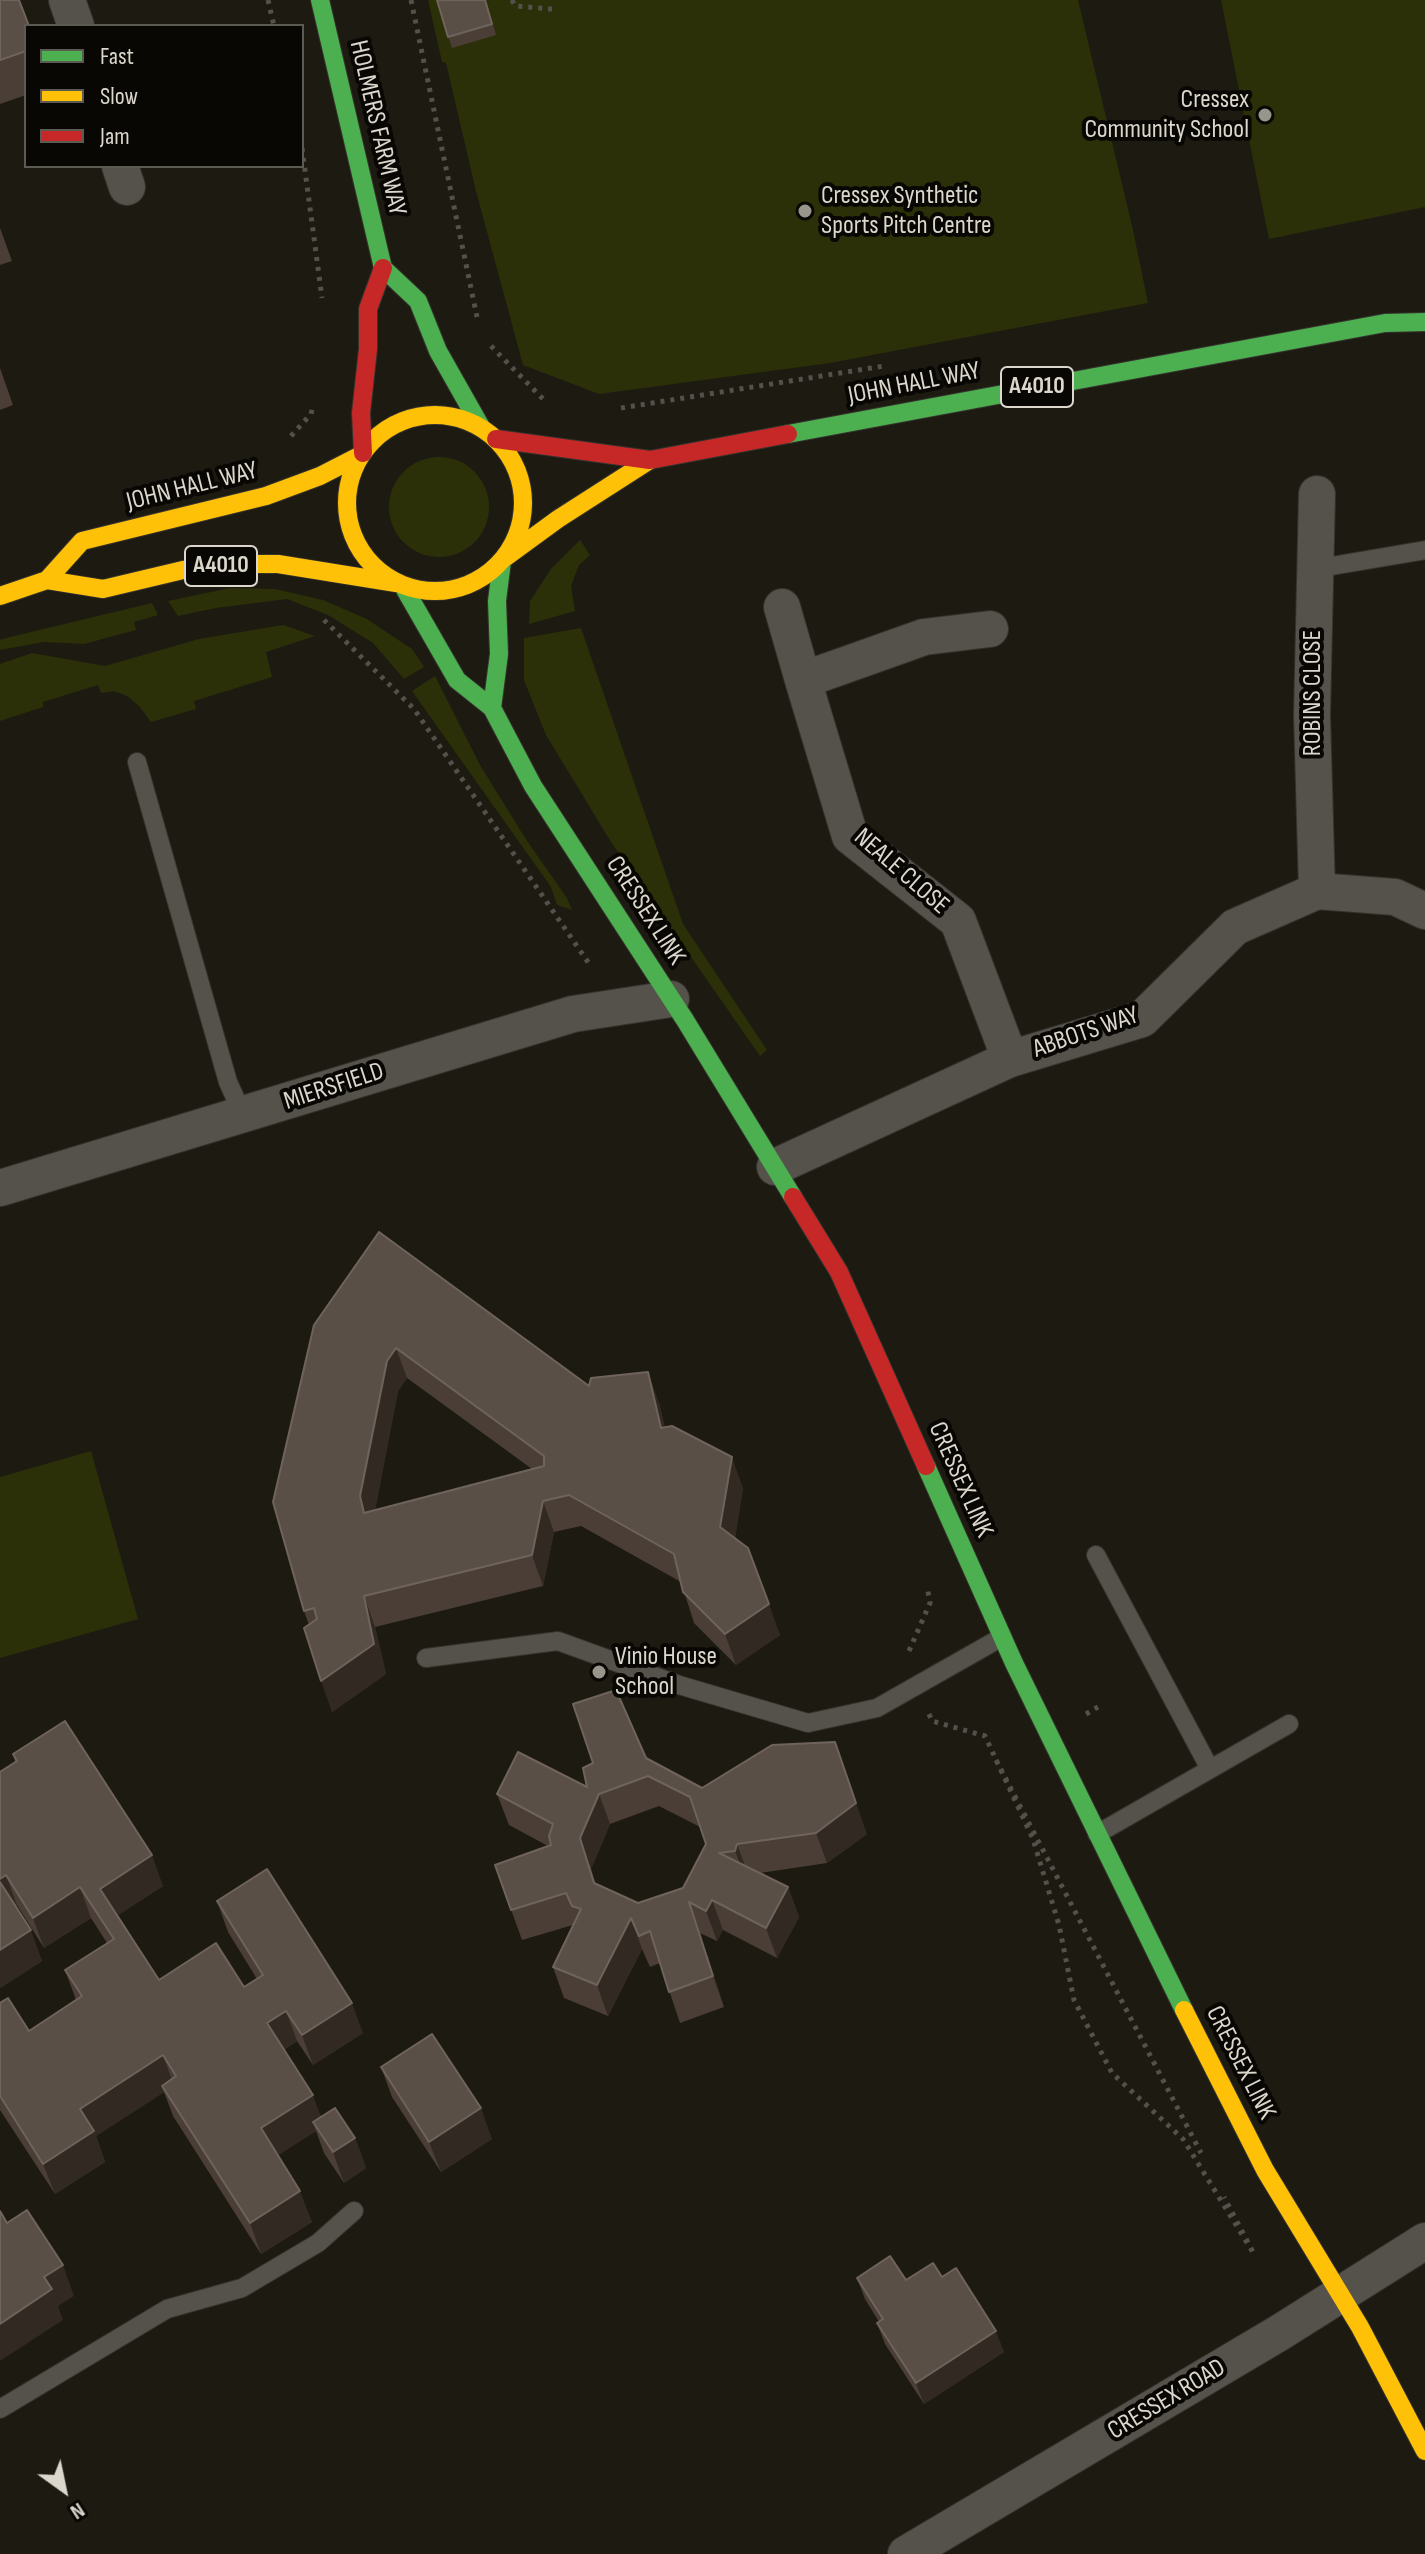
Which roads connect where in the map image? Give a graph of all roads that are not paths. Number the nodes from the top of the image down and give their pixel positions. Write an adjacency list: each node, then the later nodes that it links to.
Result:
1 (67, 0): 3 (street)
2 (320, 0): 4 (main road, HOLMERS FARM WAY)
3 (75, 24)
4 (383, 268): 6 (main road); 7 (main road)
5 (1425, 322): 8 (main road, JOHN HALL WAY / A4010)
6 (488, 433): 7 (main road, A4010); 8 (main road, JOHN HALL WAY / A4010); 11 (main road)
7 (362, 454): 13 (main road, JOHN HALL WAY / A4010); 14 (main road)
8 (650, 460): 11 (main road, JOHN HALL WAY / A4010)
9 (1317, 494): 12 (street, ROBINS CLOSE)
10 (1425, 550): 12 (lane)
11 (504, 559): 14 (main road, A4010); 19 (main road)
12 (1314, 569): 21 (street, ROBINS CLOSE)
13 (47, 580): 14 (main road, JOHN HALL WAY / A4010); 15 (main road, JOHN HALL WAY / A4010)
14 (400, 584): 19 (main road, CRESSEX LINK)
15 (0, 596)
16 (782, 607): 18 (street, NEALE CLOSE)
17 (990, 629): 18 (street)
18 (803, 680): 24 (street, NEALE CLOSE)
19 (492, 708): 23 (main road, CRESSEX LINK)
20 (137, 762): 25 (lane)
21 (1317, 891): 22 (street, ABBOTS WAY); 24 (street, ABBOTS WAY)
22 (1425, 911)
23 (671, 999): 25 (street, MIERSFIELD); 26 (main road, CRESSEX LINK)
24 (1010, 1059): 26 (street, ABBOTS WAY)
25 (243, 1115): 27 (street, MIERSFIELD)
26 (775, 1167): 29 (main road, CRESSEX LINK)
27 (0, 1188)
28 (1096, 1555): 32 (lane)
29 (1002, 1637): 30 (lane); 33 (main road, CRESSEX LINK)
30 (426, 1658)
31 (1289, 1724): 32 (lane)
32 (1210, 1769): 33 (lane)
33 (1097, 1834): 36 (main road, CRESSEX LINK)
34 (354, 2211): 37 (lane)
35 (1425, 2241): 36 (street, CRESSEX ROAD)
36 (1341, 2296): 38 (main road, CRESSEX LINK); 39 (street, CRESSEX ROAD)
37 (0, 2409)
38 (1425, 2451)
39 (906, 2554)

